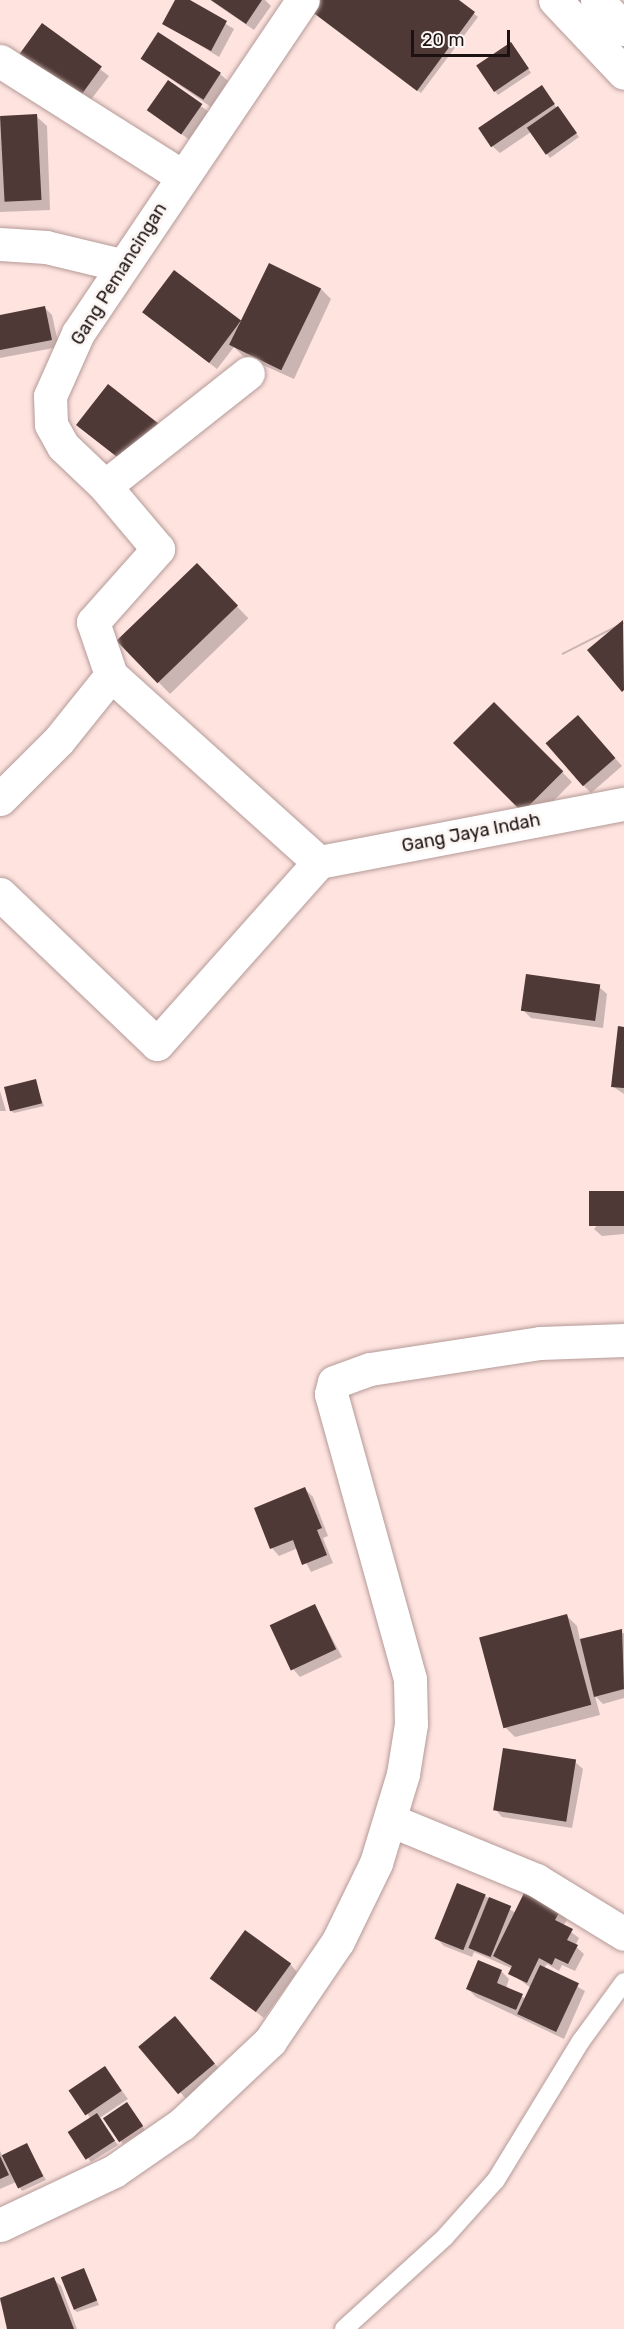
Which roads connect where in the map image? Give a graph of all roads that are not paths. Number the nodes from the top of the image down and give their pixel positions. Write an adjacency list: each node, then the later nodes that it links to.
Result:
1 (303, 0): 7 (street, Gang Pemancingan)
2 (555, 0): 6 (street)
3 (597, 0): 4 (street)
4 (624, 29)
5 (0, 61): 7 (street)
6 (624, 73)
7 (182, 176): 9 (street, Gang Pemancingan)
8 (0, 244): 9 (street)
9 (121, 266): 11 (street, Gang Pemancingan)
10 (248, 373): 11 (street)
11 (105, 486): 12 (street, Gang Pemancingan)
12 (111, 675): 13 (street); 15 (street)
13 (0, 799)
14 (624, 804): 15 (street, Gang Jaya Indah)
15 (319, 862): 16 (street)
16 (0, 894)
17 (624, 1340): 18 (street)
18 (390, 1820): 19 (street); 21 (street)
19 (624, 1934)
20 (624, 1982): 22 (lane)
21 (0, 2225)
22 (344, 2329)

